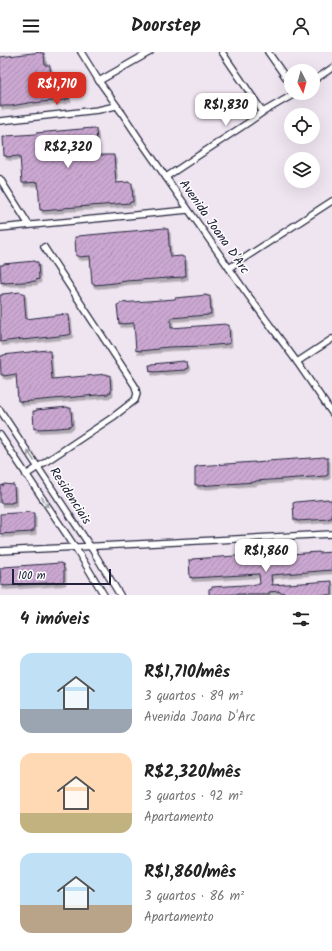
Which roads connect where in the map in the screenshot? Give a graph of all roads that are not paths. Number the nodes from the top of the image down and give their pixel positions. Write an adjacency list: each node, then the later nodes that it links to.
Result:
1 (81, 52): 8 (street, Avenida Joana D'Arc)
2 (150, 52): 8 (street)
3 (222, 52): 11 (street)
4 (271, 53): 6 (street)
5 (332, 68): 7 (street)
6 (284, 74)
7 (320, 76)
8 (99, 81): 10 (street, Avenida Joana D'Arc)
9 (284, 100): 11 (street)
10 (116, 106): 12 (street); 14 (street, Avenida Joana D'Arc)
11 (263, 112): 14 (street)
12 (0, 121)
13 (0, 178): 17 (street)
14 (166, 178): 16 (street, Avenida Joana D'Arc)
15 (332, 201): 20 (street)
16 (188, 210): 17 (street); 20 (street, Avenida Joana D'Arc)
17 (29, 226): 18 (street)
18 (0, 228)
19 (44, 247): 26 (street)
20 (229, 268): 22 (street, Avenida Joana D'Arc)
21 (332, 339): 22 (street)
22 (297, 362): 24 (street, Avenida Joana D'Arc)
23 (0, 410): 26 (street, Residenciais, one-way to 23)
24 (332, 413)
25 (1, 437): 27 (street, Residenciais)
26 (38, 468): 27 (street); 29 (street, Residenciais)
27 (26, 475): 30 (street, Residenciais, one-way to 30)
28 (332, 534): 29 (street)
29 (90, 546): 30 (street); 33 (street, Residenciais)
30 (75, 547): 31 (street); 32 (street, Residenciais)
31 (0, 550)
32 (104, 595)
33 (120, 595)

